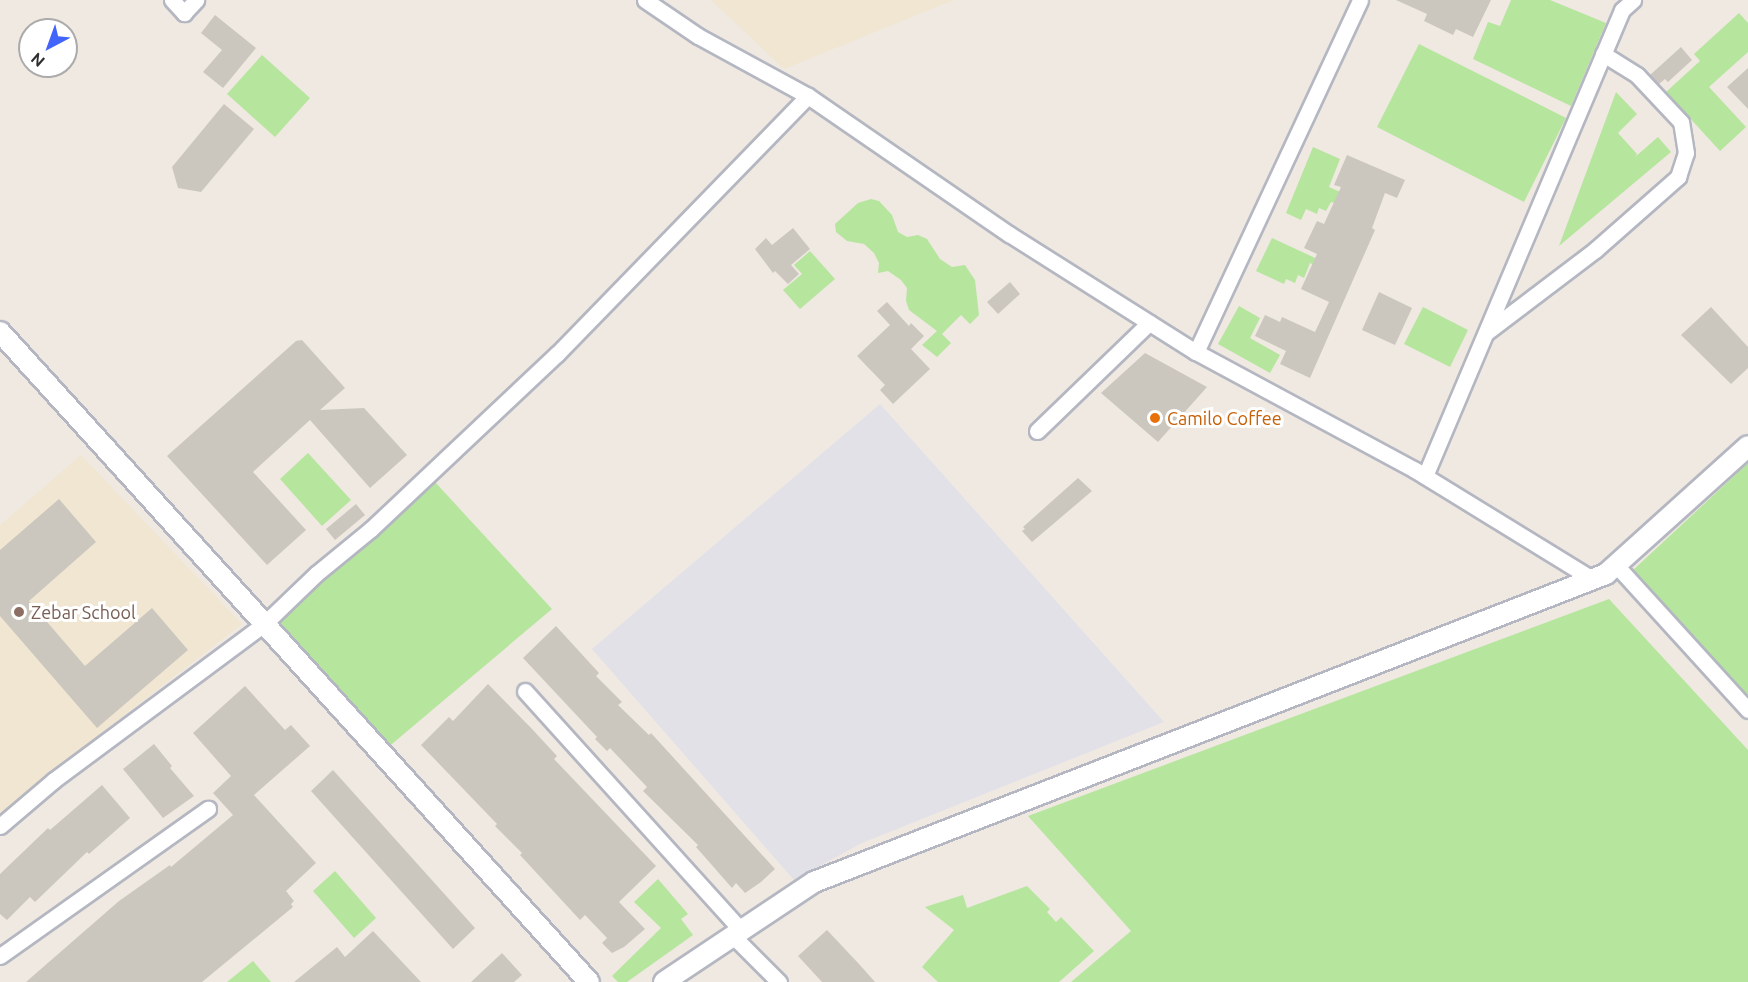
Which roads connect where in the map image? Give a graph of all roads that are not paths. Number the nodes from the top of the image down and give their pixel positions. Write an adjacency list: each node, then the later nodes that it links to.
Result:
1 (172, 0): 2 (street)
2 (196, 0)
3 (645, 0): 7 (street)
4 (1360, 0): 11 (street)
5 (1633, 0): 6 (street)
6 (1603, 54): 10 (street); 10 (street)
7 (808, 96): 8 (street); 17 (street)
8 (1149, 323): 11 (street); 12 (street)
9 (0, 332): 17 (street)
10 (1484, 334): 14 (street)
11 (1196, 352): 14 (street)
12 (1037, 431)
13 (1748, 446): 15 (street)
14 (1425, 476): 16 (street)
15 (1616, 565): 16 (street); 19 (street)
16 (1592, 579): 22 (street)
17 (264, 624): 21 (street); 24 (street)
18 (525, 691): 22 (street)
19 (1748, 710)
20 (208, 809): 23 (street)
21 (0, 826)
22 (737, 933): 25 (street); 26 (street)
23 (0, 956)
24 (589, 982)
25 (664, 982)
26 (779, 982)

